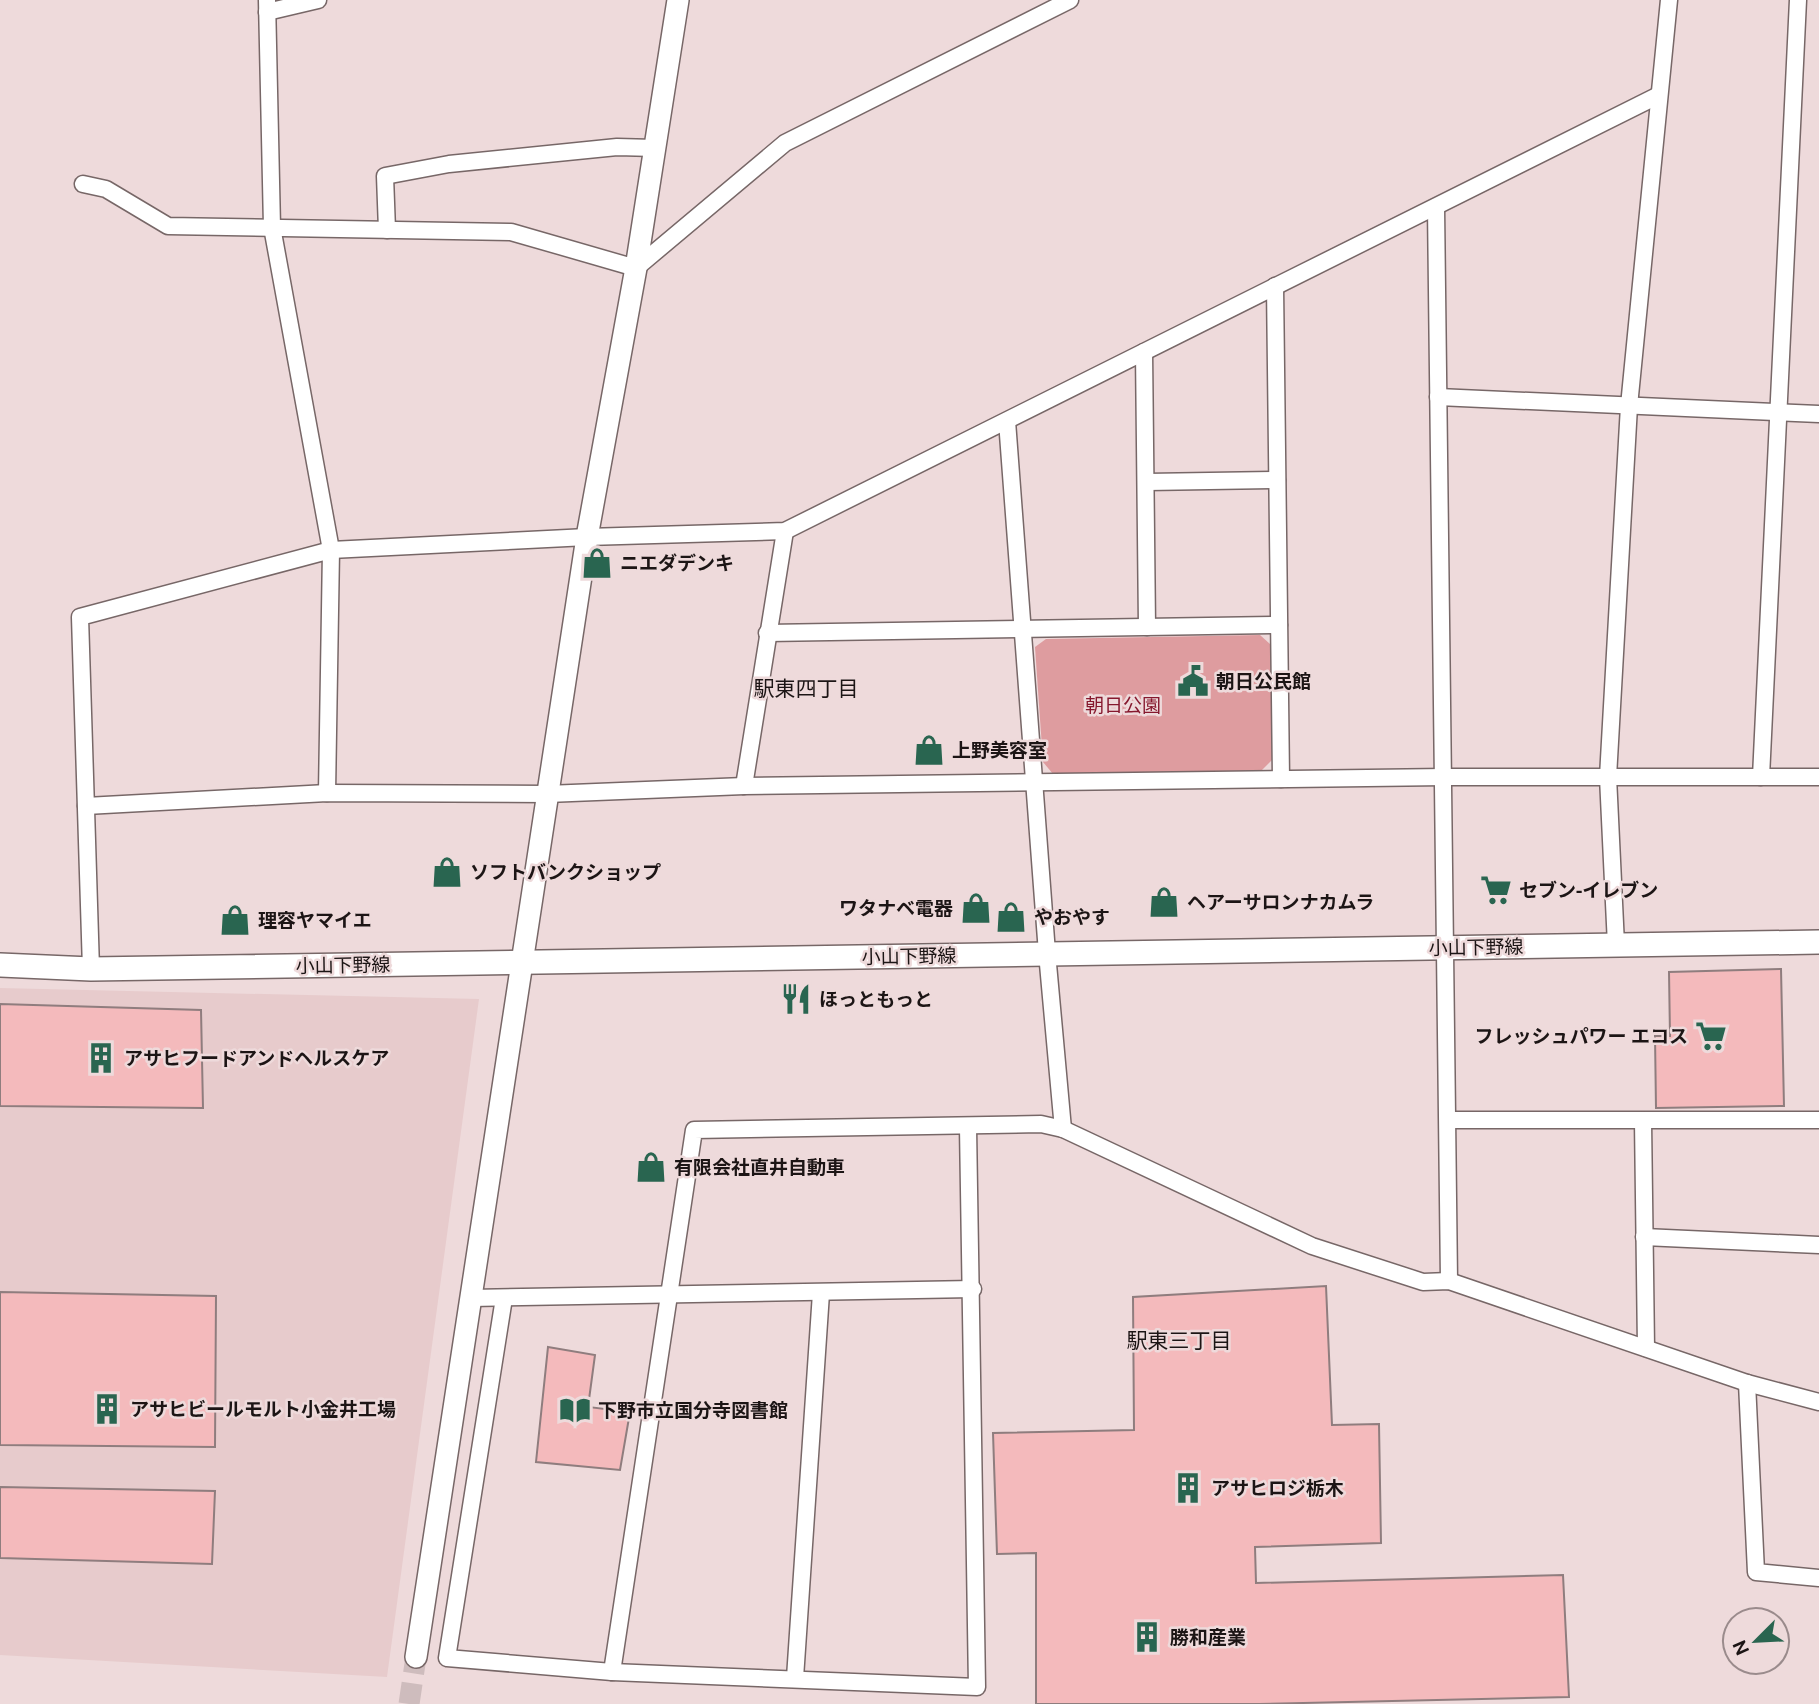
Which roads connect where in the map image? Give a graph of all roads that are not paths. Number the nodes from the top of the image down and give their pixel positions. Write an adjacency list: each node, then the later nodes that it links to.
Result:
1 (318, 0): 6 (street)
2 (678, 0): 8 (street)
3 (1070, 0): 13 (street)
4 (1669, 0): 7 (street)
5 (1798, 0): 18 (street)
6 (267, 6): 11 (street)
7 (1659, 94): 10 (street); 17 (street)
8 (655, 148): 12 (street); 13 (street)
9 (83, 184): 11 (street)
10 (1436, 207): 14 (street); 16 (street)
11 (272, 227): 12 (street); 25 (street)
12 (387, 230): 13 (street)
13 (636, 268): 24 (street)
14 (1275, 286): 15 (street); 21 (street)
15 (1144, 352): 20 (street); 22 (street)
16 (1438, 397): 17 (street); 30 (street)
17 (1629, 405): 18 (street); 31 (street)
18 (1777, 412): 19 (street); 32 (street)
19 (1819, 414)
20 (1007, 421): 23 (street); 28 (street)
21 (1277, 480): 22 (street); 26 (street)
22 (1147, 482): 27 (street)
23 (785, 531): 24 (street); 29 (street)
24 (587, 537): 25 (street); 38 (street)
25 (331, 550): 37 (street); 39 (street)
26 (1279, 625): 27 (street); 34 (street)
27 (1147, 627): 28 (street)
28 (1023, 629): 29 (street); 35 (street)
29 (767, 633): 36 (street)
30 (1445, 777): 31 (street); 34 (street); 42 (street)
31 (1608, 777): 32 (street); 41 (street)
32 (1761, 777): 33 (street)
33 (1819, 778)
34 (1281, 779): 35 (street)
35 (1034, 782): 36 (street); 43 (street)
36 (744, 786): 38 (street)
37 (327, 793): 38 (street); 39 (street)
38 (547, 794): 44 (street)
39 (86, 806): 46 (street)
40 (1819, 942): 41 (main road, 小山下野線)
41 (1616, 945): 42 (main road, 小山下野線)
42 (1447, 948): 43 (main road, 小山下野線); 47 (street)
43 (1047, 953): 44 (main road, 小山下野線); 51 (street)
44 (521, 962): 46 (main road, 小山下野線); 58 (street)
45 (0, 965): 46 (main road, 小山下野線)
46 (91, 969)
47 (1449, 1120): 49 (street); 54 (street)
48 (1819, 1120): 49 (street)
49 (1643, 1121): 52 (street)
50 (968, 1127): 51 (street); 55 (street); 57 (street)
51 (1063, 1129): 54 (street)
52 (1644, 1237): 53 (street); 60 (street)
53 (1819, 1245)
54 (1449, 1282): 60 (street)
55 (973, 1289): 56 (street); 66 (street)
56 (821, 1293): 57 (street); 66 (street)
57 (669, 1294): 59 (street); 65 (street)
58 (471, 1298): 59 (street); 64 (street)
59 (504, 1298): 65 (street)
60 (1646, 1348): 61 (street)
61 (1747, 1383): 62 (street); 63 (street)
62 (1819, 1402)
63 (1819, 1578)
64 (416, 1657)
65 (612, 1672): 66 (street)
66 (795, 1678)

